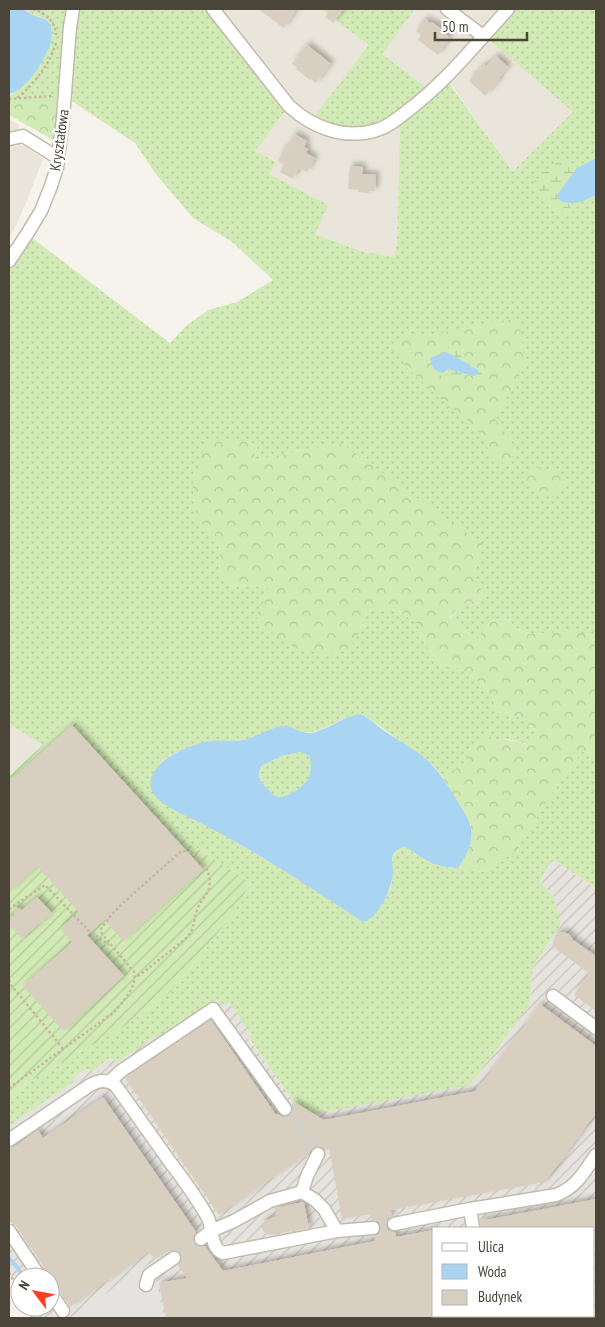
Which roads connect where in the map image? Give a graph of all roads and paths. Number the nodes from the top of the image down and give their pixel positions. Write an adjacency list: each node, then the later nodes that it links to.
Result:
1 (33, 9): 8 (path)
2 (72, 9): 7 (lane, Kryształowa)
3 (213, 9): 6 (lane)
4 (447, 9): 6 (lane)
5 (508, 9): 6 (lane)
6 (483, 36)
7 (64, 96): 8 (path); 11 (lane, Kryształowa)
8 (18, 98): 9 (path)
9 (9, 99)
10 (9, 139): 11 (lane)
11 (58, 158): 12 (lane, Kryształowa)
12 (9, 261)
13 (9, 910): 14 (path)
14 (114, 948): 15 (path); 15 (path)
15 (136, 977): 19 (path)
16 (9, 980): 19 (path)
17 (553, 996): 18 (lane)
18 (596, 1028)
19 (62, 1049): 21 (path)
20 (109, 1082): 22 (lane); 23 (lane); 32 (lane)
21 (9, 1088)
22 (285, 1109)
23 (9, 1140)
24 (318, 1154): 26 (lane)
25 (596, 1155): 27 (lane)
26 (302, 1192): 32 (lane); 33 (lane)
27 (470, 1209): 28 (lane); 29 (lane)
28 (394, 1224)
29 (473, 1227)
30 (373, 1228): 33 (lane)
31 (9, 1231): 36 (lane)
32 (211, 1231): 33 (lane); 34 (lane)
33 (337, 1231)
34 (201, 1239)
35 (174, 1258): 37 (lane)
36 (33, 1267)
37 (146, 1285)
38 (60, 1307): 39 (lane)
39 (63, 1311)

